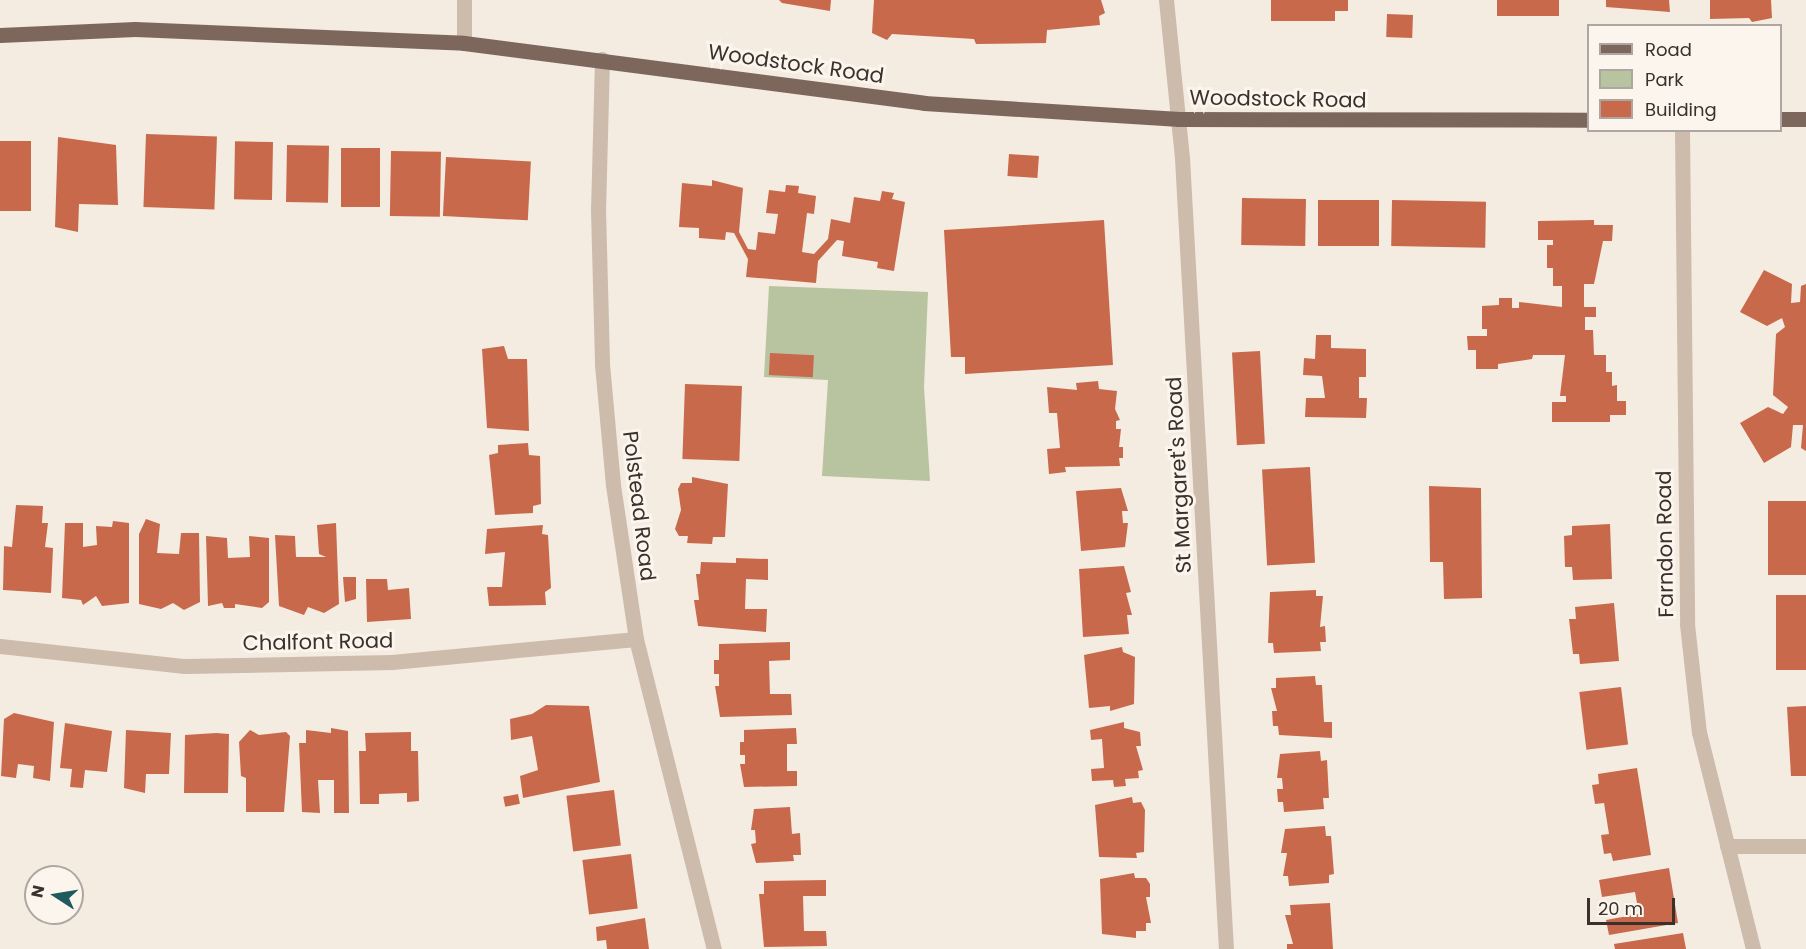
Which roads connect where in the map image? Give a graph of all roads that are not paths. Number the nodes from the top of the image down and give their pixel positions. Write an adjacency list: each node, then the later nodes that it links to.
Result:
1 (464, 0): 4 (street)
2 (1166, 0): 6 (street, St Margaret's Road)
3 (0, 35): 4 (main road, Woodstock Road)
4 (464, 43): 5 (main road, Woodstock Road)
5 (602, 59): 6 (main road, Woodstock Road); 11 (street, Polstead Road)
6 (1179, 119): 9 (main road, Woodstock Road); 16 (street, St Margaret's Road)
7 (1782, 119): 8 (main road)
8 (1806, 119)
9 (1587, 120)
10 (1682, 132): 13 (street, Farndon Road)
11 (636, 639): 12 (street, Chalfont Road); 15 (street, Polstead Road)
12 (0, 646)
13 (1727, 846): 14 (street); 17 (street, Farndon Road)
14 (1806, 846)
15 (714, 949)
16 (1226, 949)
17 (1753, 949)

